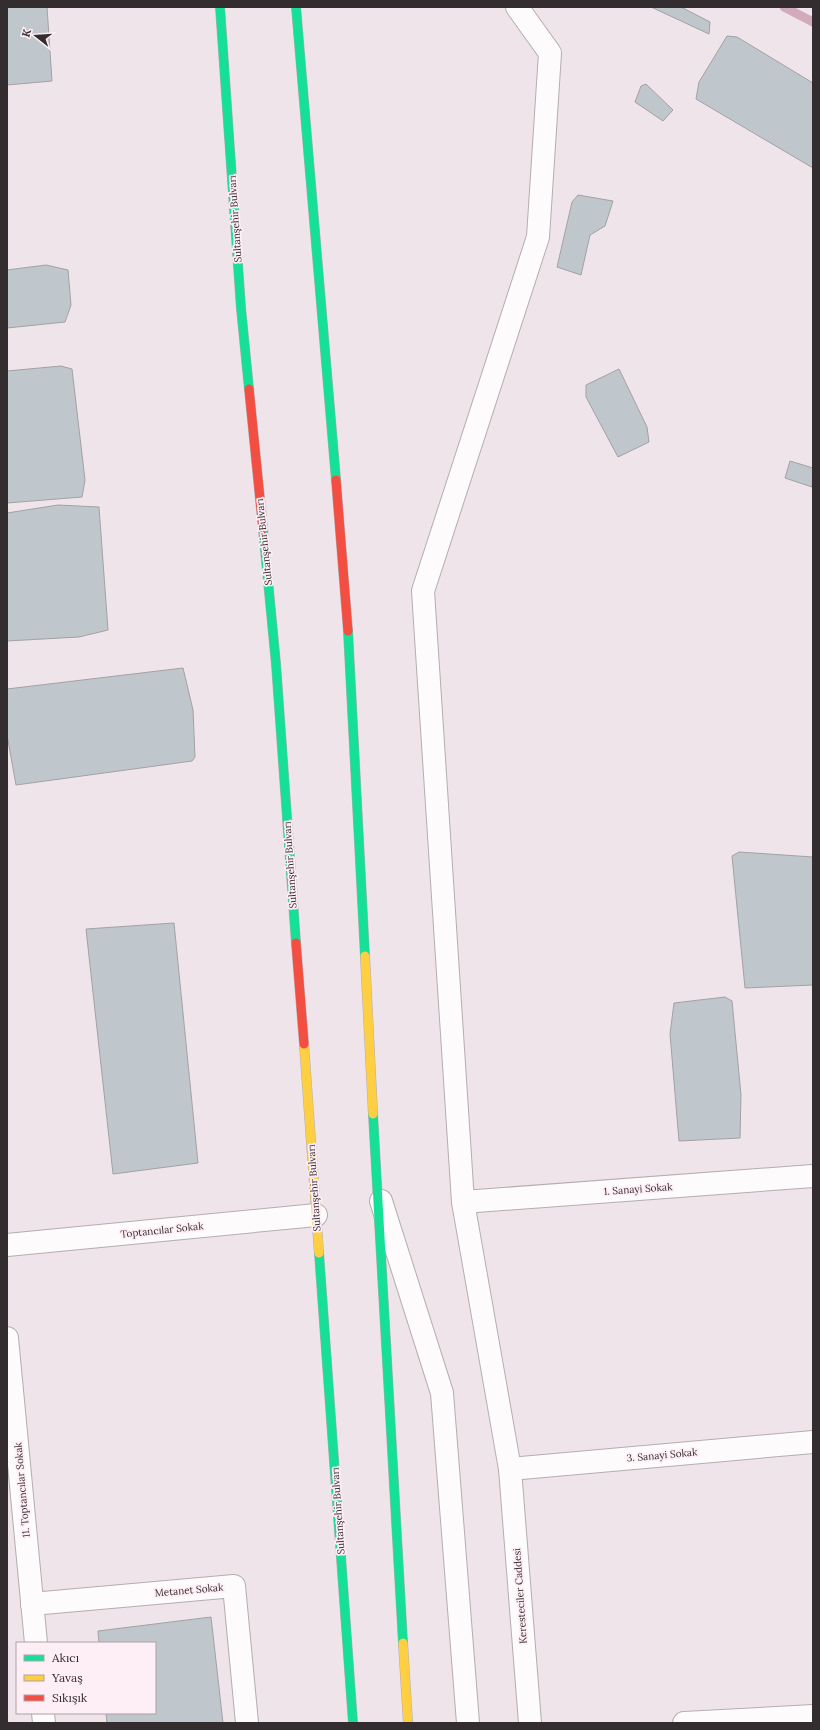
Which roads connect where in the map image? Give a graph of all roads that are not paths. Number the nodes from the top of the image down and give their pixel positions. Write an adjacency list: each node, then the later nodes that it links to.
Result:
1 (220, 7): 7 (highway, Sultanşehir Bulvarı)
2 (296, 7): 5 (highway)
3 (517, 7): 6 (street, Keresteciler Caddesi)
4 (813, 1176): 6 (street, 1. Sanayi Sokak)
5 (376, 1186): 17 (highway); 18 (street)
6 (463, 1202): 11 (street, Keresteciler Caddesi)
7 (316, 1215): 8 (street, Toptancılar Sokak); 16 (highway, Sultanşehir Bulvarı)
8 (7, 1245)
9 (7, 1338): 12 (street, 11. Toptancılar Sokak)
10 (813, 1442): 11 (street, 3. Sanayi Sokak)
11 (510, 1469): 19 (street, Keresteciler Caddesi)
12 (32, 1604): 13 (street, 11. Toptancılar Sokak); 15 (street, Metanet Sokak)
13 (36, 1642)
14 (813, 1716): 20 (street)
15 (247, 1723)
16 (353, 1723)
17 (408, 1723)
18 (468, 1723)
19 (530, 1723)
20 (684, 1723)

